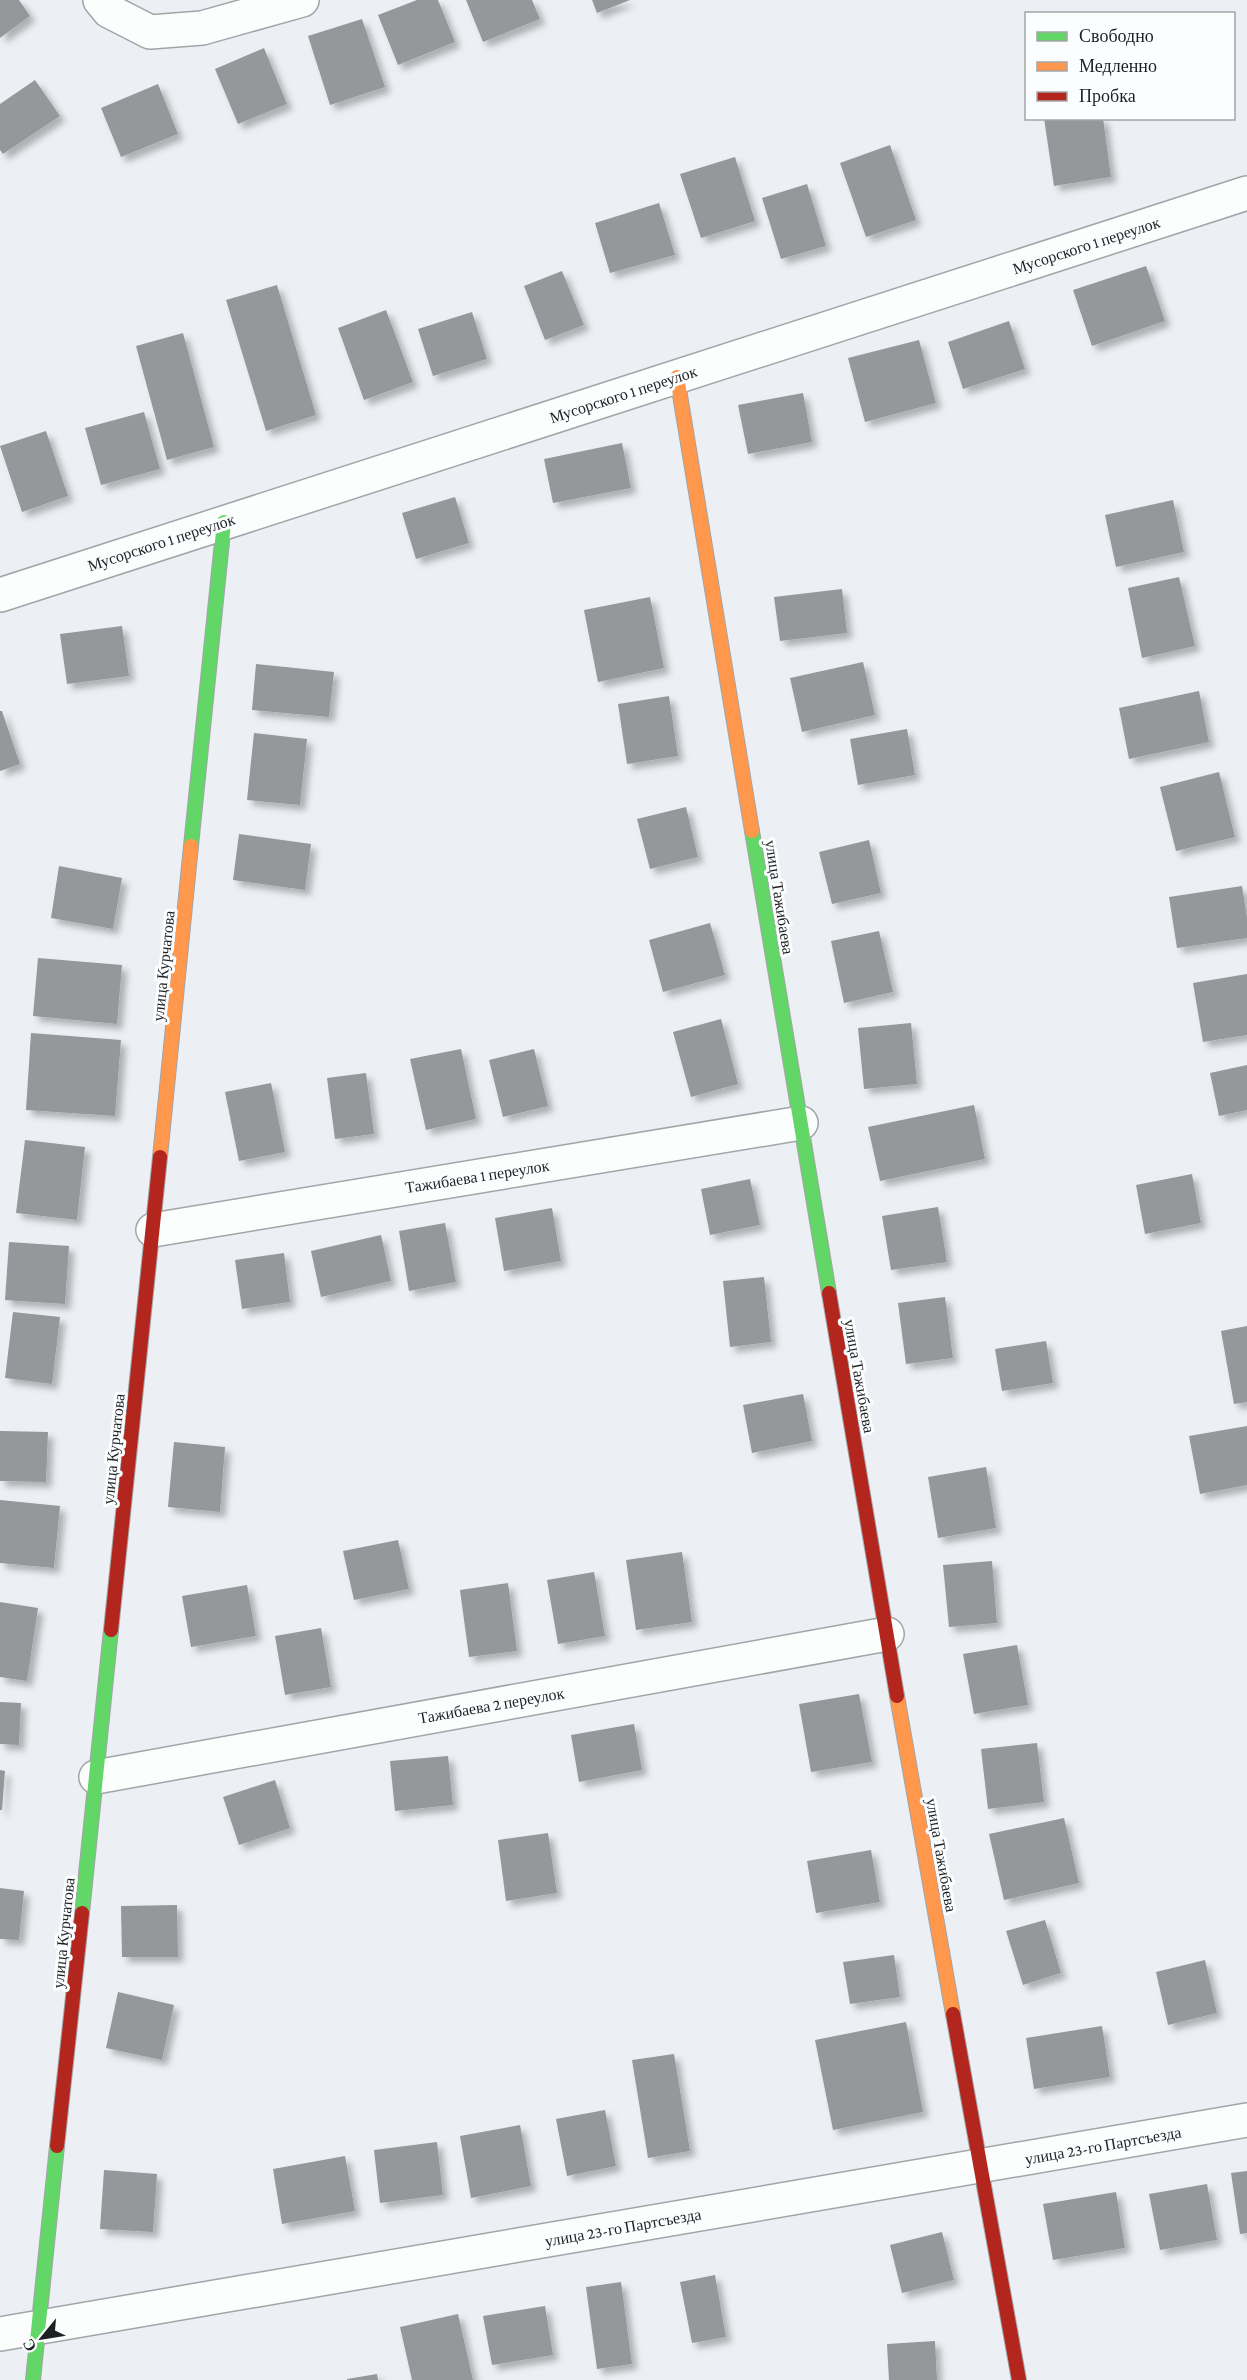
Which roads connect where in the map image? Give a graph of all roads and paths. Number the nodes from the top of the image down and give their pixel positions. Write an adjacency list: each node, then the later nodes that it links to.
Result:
1 (100, 0): 2 (street)
2 (302, 0)
3 (1247, 193): 4 (street, Мусорского 1 переулок)
4 (677, 377): 5 (street, Мусорского 1 переулок); 7 (street, улица Тажибаева)
5 (224, 522): 6 (street, Мусорского 1 переулок); 8 (street, улица Курчатова)
6 (0, 595)
7 (801, 1123): 8 (street, Тажибаева 1 переулок); 9 (street, улица Тажибаева)
8 (153, 1230): 10 (street, улица Курчатова)
9 (886, 1634): 10 (street, Тажибаева 2 переулок); 12 (street, улица Тажибаева)
10 (96, 1777): 13 (street, улица Курчатова)
11 (1247, 2120): 12 (street, улица 23-го Партсъезда)
12 (979, 2166): 13 (street, улица 23-го Партсъезда); 16 (street, улица Тажибаева)
13 (38, 2326): 14 (street, улица 23-го Партсъезда); 15 (street, улица Курчатова)
14 (0, 2334)
15 (33, 2380)
16 (1019, 2380)

